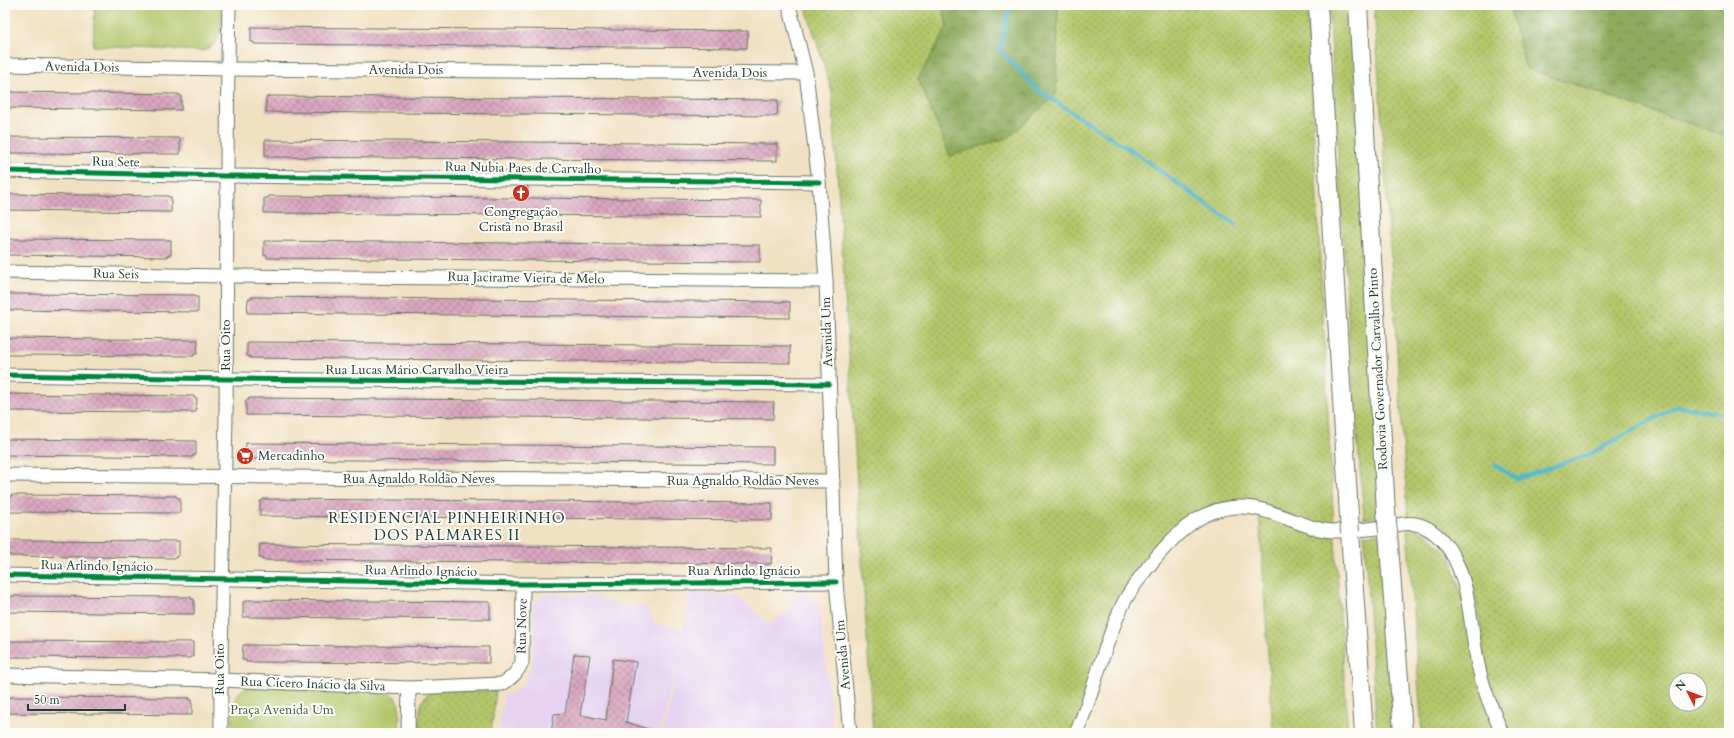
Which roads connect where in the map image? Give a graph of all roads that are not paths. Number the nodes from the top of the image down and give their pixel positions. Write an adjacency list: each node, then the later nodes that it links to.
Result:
1 (229, 5): 6 (street, Rua Oito)
2 (788, 5): 7 (street, Avenida Um)
3 (1318, 5): 32 (highway, bridge)
4 (1358, 5): 33 (highway, Rodovia Governador Carvalho Pinto, bridge)
5 (5, 65): 6 (street, Avenida Dois)
6 (228, 69): 7 (street, Avenida Dois); 9 (street, Rua Oito)
7 (806, 74): 10 (street, Avenida Um)
8 (5, 171): 9 (street, Rua Sete)
9 (226, 176): 10 (street, Rua Nubia Paes de Carvalho); 12 (street, Rua Oito)
10 (819, 182): 13 (street, Avenida Um)
11 (5, 272): 12 (street, Rua Seis)
12 (226, 276): 13 (street, Rua Jacirame Vieira de Melo); 15 (street, Rua Oito)
13 (826, 281): 16 (street, Avenida Um)
14 (5, 375): 15 (street, Rua Lucas Mário Carvalho Vieira)
15 (226, 379): 16 (street, Rua Lucas Mário Carvalho Vieira); 18 (street, Rua Oito)
16 (828, 384): 19 (street, Avenida Um)
17 (5, 475): 18 (street, Rua Agnaldo Roldão Neves)
18 (225, 477): 19 (street, Rua Agnaldo Roldão Neves); 21 (street, Rua Oito)
19 (833, 481): 22 (street, Avenida Um)
20 (5, 575): 21 (street, Rua Arlindo Ignácio)
21 (222, 578): 23 (street, Rua Arlindo Ignácio); 25 (street, Rua Oito)
22 (836, 582): 23 (street, Rua Arlindo Ignácio); 30 (street, Avenida Um)
23 (523, 584): 26 (street, Rua Nove)
24 (5, 675): 25 (street, Rua Cícero Inácio da Silva)
25 (220, 680): 27 (street, Rua Cícero Inácio da Silva); 28 (street, Rua Oito)
26 (502, 684): 27 (street, Rua Cícero Inácio da Silva)
27 (409, 688): 29 (street)
28 (221, 733)
29 (408, 733)
30 (850, 733)
31 (1076, 733): 34 (street)
32 (1364, 733)
33 (1403, 733)
34 (1502, 733)

